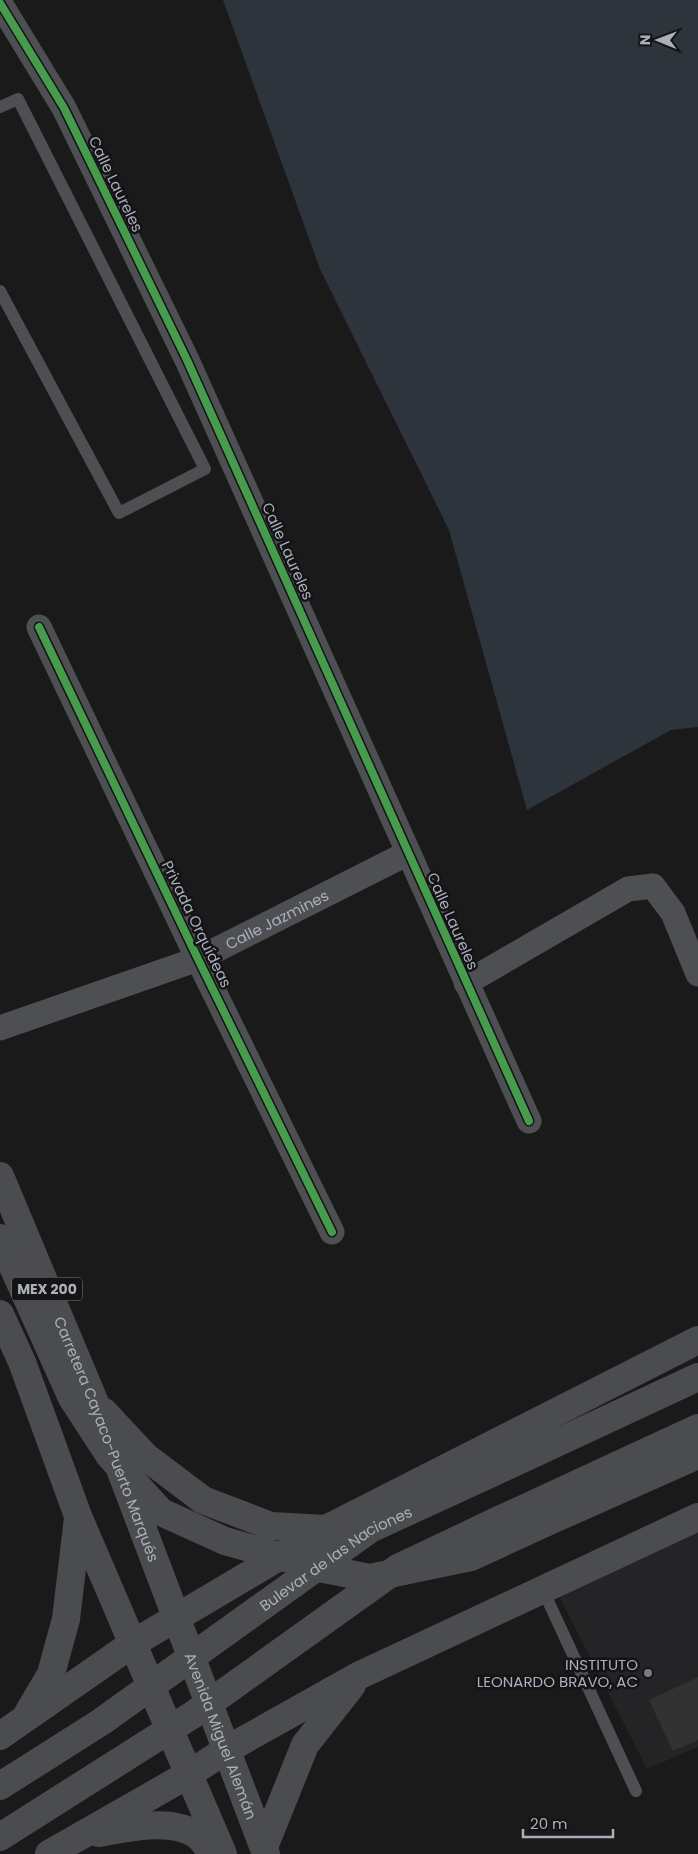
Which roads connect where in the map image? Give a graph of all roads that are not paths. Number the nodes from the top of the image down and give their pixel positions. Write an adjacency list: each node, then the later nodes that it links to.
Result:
1 (0, 3): 5 (street, Calle Laureles)
2 (0, 107): 3 (lane)
3 (0, 291)
4 (39, 627): 6 (street, Privada Orquídeas)
5 (408, 853): 6 (street, Calle Jazmines); 8 (street, Calle Laureles)
6 (198, 959): 9 (street, Calle Jazmines); 12 (street, Privada Orquídeas)
7 (698, 974): 8 (street)
8 (466, 983): 10 (street, Calle Laureles)
9 (0, 1028)
10 (529, 1121)
11 (0, 1176): 17 (main road, Carretera Cayaco-Puerto Marqués / MEX 200)
12 (332, 1232)
13 (0, 1238): 19 (main road, bridge)
14 (0, 1314): 20 (main road, MEX 200)
15 (698, 1340): 22 (main road)
16 (698, 1377): 30 (main road, Bulevar de las Naciones, bridge)
17 (95, 1402): 22 (main road); 24 (main road, Carretera Cayaco-Puerto Marqués / MEX 200)
18 (698, 1428): 32 (main road, bridge)
19 (698, 1455)
20 (78, 1516): 25 (main road, MEX 200); 27 (main road)
21 (698, 1517): 23 (main road)
22 (326, 1529): 24 (main road)
23 (543, 1590): 26 (main road); 31 (lane)
24 (178, 1618): 25 (main road); 28 (main road, Avenida Miguel Alemán)
25 (132, 1644): 27 (main road); 29 (main road)
26 (358, 1676): 28 (main road); 34 (main road)
27 (11, 1729)
28 (226, 1750): 29 (main road); 34 (main road, Avenida Miguel Alemán)
29 (189, 1774): 33 (main road); 37 (main road)
30 (0, 1786)
31 (636, 1791)
32 (0, 1837)
33 (75, 1838): 35 (main road); 36 (main road)
34 (265, 1850)
35 (49, 1854)
36 (213, 1854)
37 (223, 1854)

